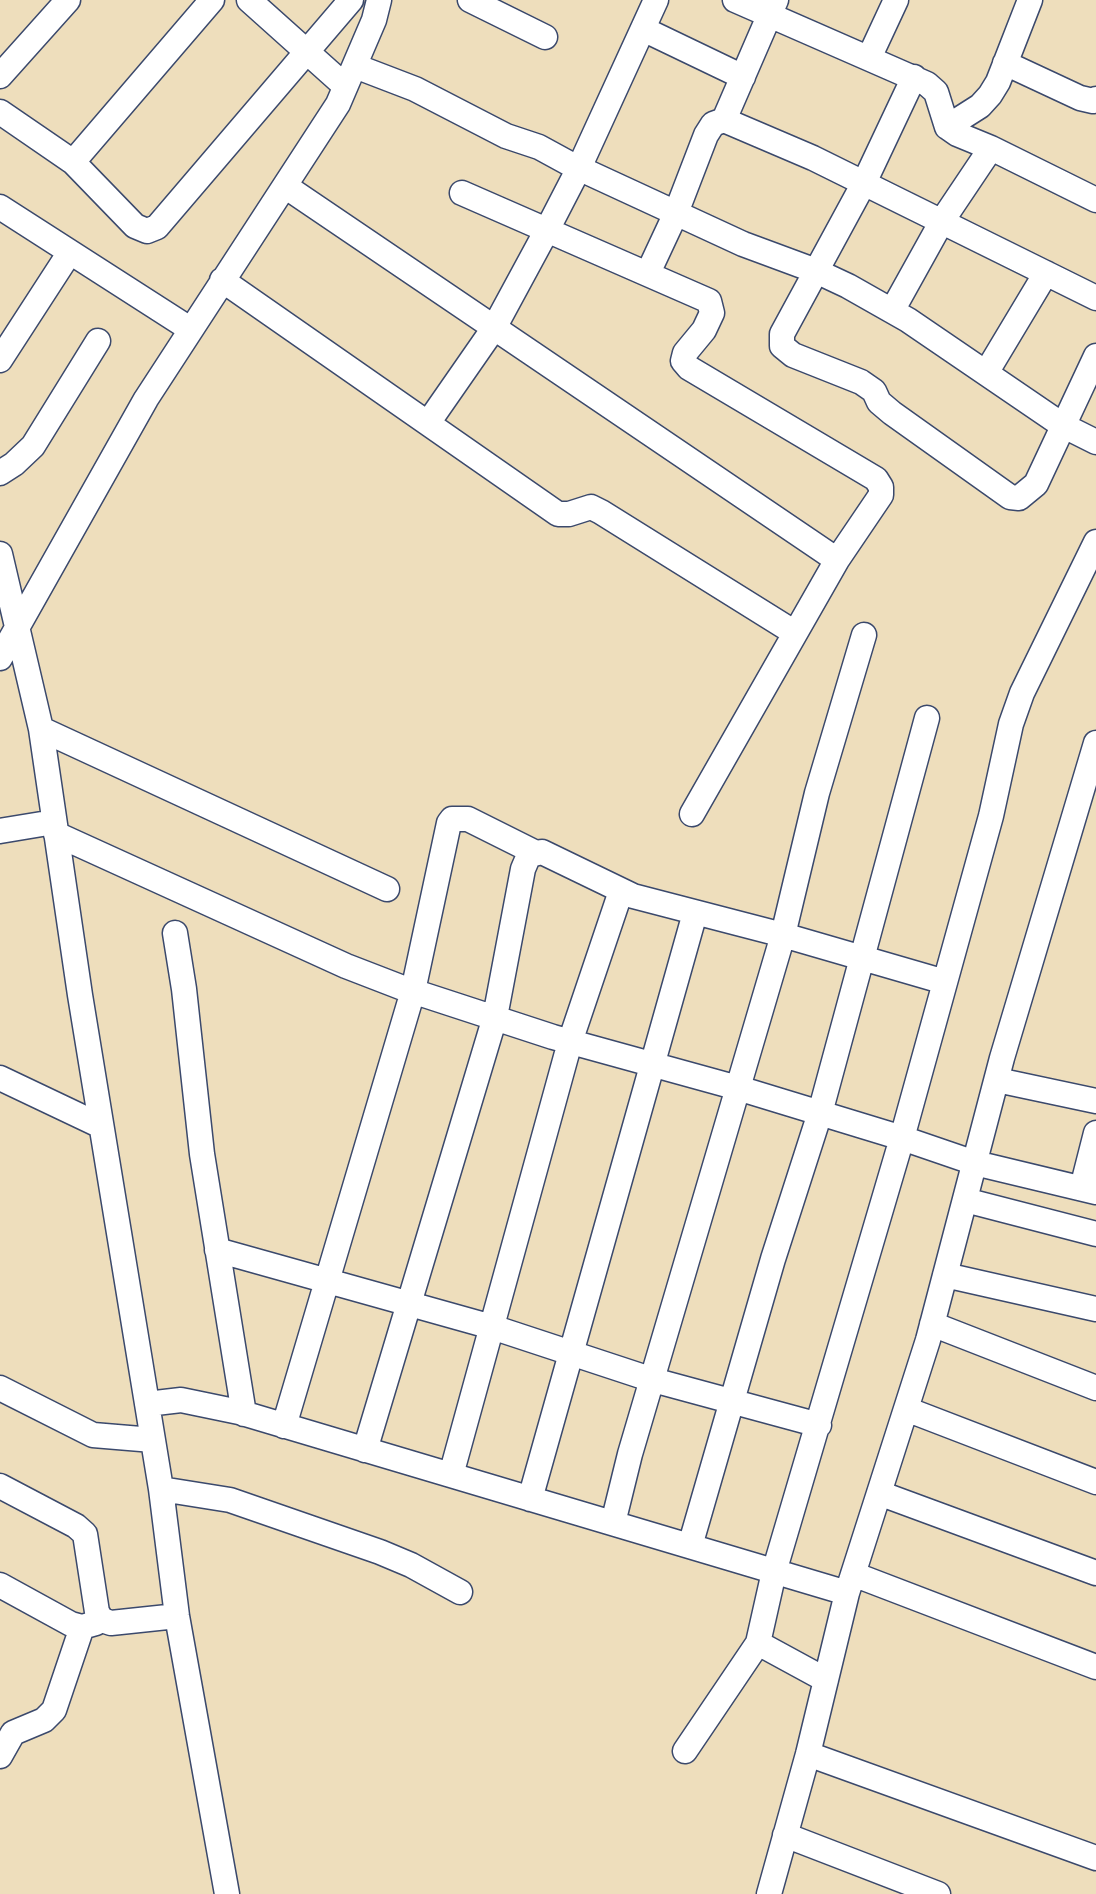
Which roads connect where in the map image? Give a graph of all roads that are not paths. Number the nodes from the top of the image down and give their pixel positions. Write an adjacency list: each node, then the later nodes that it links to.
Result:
1 (68, 0): 17 (street)
2 (212, 0): 26 (street)
3 (249, 0): 14 (street)
4 (351, 0): 14 (street)
5 (379, 0): 18 (street)
6 (470, 0): 13 (street)
7 (656, 0): 12 (street)
8 (735, 0): 11 (street)
9 (896, 0): 15 (street)
10 (1030, 0): 16 (street)
11 (773, 8): 15 (street); 19 (street)
12 (643, 29): 19 (street); 27 (street)
13 (545, 37)
14 (307, 52): 18 (street); 26 (street)
15 (869, 58): 20 (street)
16 (1005, 63): 21 (street); 24 (street)
17 (0, 76)
18 (350, 76): 27 (street); 29 (street)
19 (743, 77): 23 (street)
20 (914, 77): 24 (street); 28 (street)
21 (1096, 99)
22 (0, 112): 26 (street)
23 (724, 120): 28 (street); 33 (street)
24 (947, 127): 25 (street)
25 (991, 148): 31 (street); 34 (street)
26 (73, 162)
27 (579, 168): 33 (street); 35 (street)
28 (864, 183): 34 (street); 37 (street)
29 (285, 186): 40 (street); 43 (street)
30 (462, 193): 35 (street)
31 (1096, 200)
32 (0, 207): 36 (street)
33 (676, 213): 37 (street); 38 (street)
34 (942, 221): 39 (street); 42 (street)
35 (547, 230): 38 (street); 43 (street)
36 (70, 252): 44 (street); 47 (street)
37 (816, 271): 42 (street); 50 (street)
38 (648, 273): 55 (street)
39 (1046, 273): 41 (street); 48 (street)
40 (222, 280): 44 (street); 49 (street)
41 (1096, 298)
42 (892, 311): 48 (street)
43 (494, 328): 49 (street); 55 (street)
44 (190, 329): 57 (street)
45 (98, 341): 52 (street)
46 (1096, 356): 50 (street)
47 (0, 360)
48 (986, 373): 50 (street)
49 (428, 423): 58 (street)
50 (1062, 425): 51 (street)
51 (1096, 442)
52 (0, 473)
53 (1096, 542): 74 (street)
54 (0, 554): 56 (street)
55 (837, 560): 58 (street)
56 (4, 593): 57 (street)
57 (18, 627): 60 (street); 62 (street)
58 (795, 633): 64 (street)
59 (864, 635): 72 (street)
60 (0, 658)
61 (927, 718): 73 (street)
62 (41, 729): 65 (street); 68 (street)
63 (1096, 743): 80 (street)
64 (692, 814)
65 (55, 828): 66 (street); 75 (street); 84 (street)
66 (0, 831)
67 (534, 852): 69 (street); 75 (street); 76 (street)
68 (387, 889)
69 (621, 891): 70 (street); 77 (street)
70 (695, 913): 72 (street); 78 (street)
71 (175, 933): 91 (street)
72 (783, 935): 73 (street); 81 (street)
73 (864, 961): 74 (street); 83 (street)
74 (945, 982): 86 (street)
75 (413, 991): 76 (street); 93 (street)
76 (495, 1017): 77 (street); 94 (street)
77 (570, 1042): 78 (street); 97 (street)
78 (653, 1066): 81 (street); 98 (street)
79 (0, 1078): 84 (street)
80 (997, 1080): 82 (street); 87 (street)
81 (738, 1088): 83 (street); 99 (street)
82 (1096, 1101)
83 (820, 1113): 86 (street); 102 (street)
84 (101, 1126): 103 (street)
85 (1096, 1133): 88 (street)
86 (902, 1138): 87 (street); 106 (street)
87 (975, 1163): 88 (street); 89 (street)
88 (1089, 1190)
89 (965, 1200): 90 (street); 92 (street)
90 (1096, 1234)
91 (217, 1250): 93 (street); 105 (street)
92 (945, 1275): 95 (street); 96 (street)
93 (327, 1282): 94 (street); 107 (street)
94 (408, 1304): 97 (street); 109 (street)
95 (1096, 1309)
96 (932, 1324): 101 (street); 104 (street)
97 (492, 1327): 98 (street); 110 (street)
98 (572, 1353): 99 (street); 115 (street)
99 (653, 1380): 102 (street); 116 (street)
100 (0, 1388): 108 (street)
101 (1096, 1388)
102 (733, 1400): 106 (street); 117 (street)
103 (147, 1404): 105 (street); 108 (street)
104 (906, 1409): 111 (street); 114 (street)
105 (244, 1414): 107 (street)
106 (819, 1425): 118 (street)
107 (284, 1426): 109 (street)
108 (153, 1440): 113 (street)
109 (365, 1450): 110 (street)
110 (451, 1475): 115 (street)
111 (1096, 1482)
112 (0, 1486): 124 (street)
113 (161, 1489): 122 (street); 123 (street)
114 (879, 1493): 119 (street); 120 (street)
115 (530, 1499): 116 (street)
116 (613, 1523): 117 (street)
117 (690, 1546): 118 (street)
118 (774, 1572): 120 (street); 125 (street)
119 (1096, 1573)
120 (850, 1584): 126 (street); 127 (street)
121 (0, 1585): 124 (street)
122 (460, 1592)
123 (177, 1616): 124 (street); 133 (street)
124 (92, 1624): 130 (street)
125 (758, 1643): 127 (street); 128 (street)
126 (1096, 1667)
127 (826, 1680): 129 (street)
128 (685, 1751)
129 (808, 1754): 131 (street); 132 (street)
130 (0, 1756)
131 (785, 1835): 134 (street); 135 (street)
132 (1096, 1858)
133 (227, 1894)
134 (769, 1894)
135 (938, 1894)

